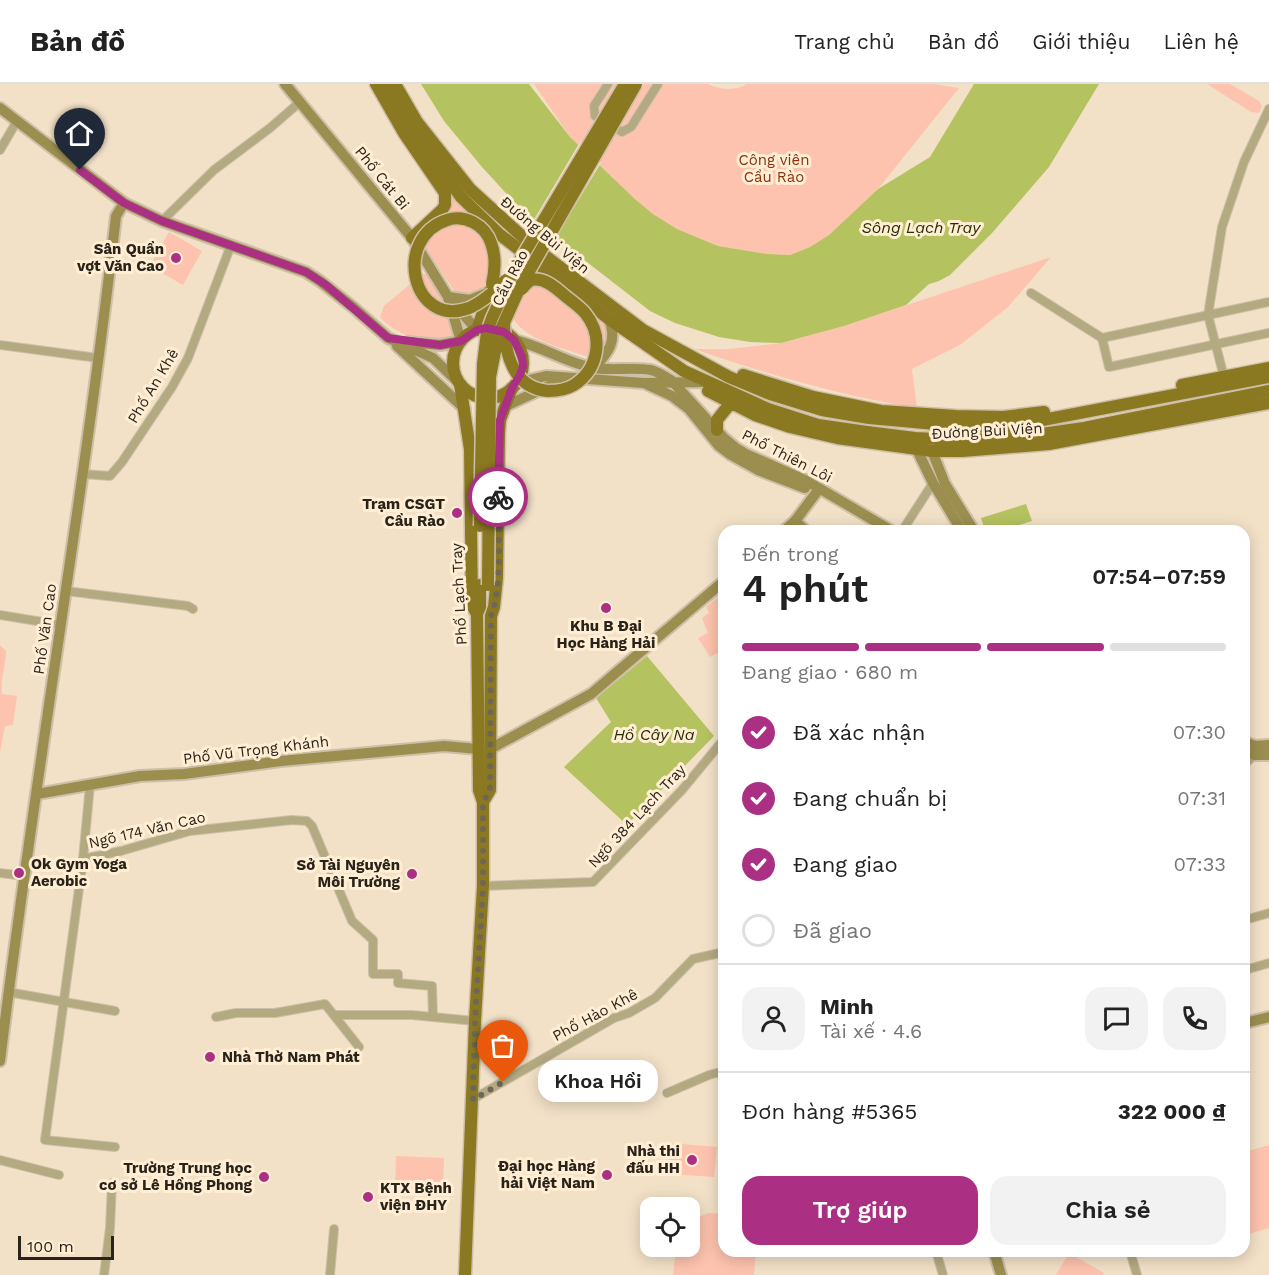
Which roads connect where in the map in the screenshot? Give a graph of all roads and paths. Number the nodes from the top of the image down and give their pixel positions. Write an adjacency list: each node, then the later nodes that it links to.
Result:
1 (285, 84): 9 (street, Phố Cát Bi)
2 (376, 84): 13 (main road, Đường Bùi Viện)
3 (385, 84): 13 (main road, Đường Bùi Viện)
4 (395, 84): 36 (main road, Đường Bùi Viện)
5 (608, 84): 8 (street)
6 (625, 84): 19 (main road, Cầu Rào, bridge)
7 (636, 84): 26 (main road, Cầu Rào, bridge)
8 (658, 84)
9 (300, 102): 16 (street); 17 (street, Phố Cát Bi)
10 (0, 108): 12 (street)
11 (1269, 109): 24 (street)
12 (17, 121): 14 (street); 15 (street)
13 (408, 130): 17 (main road, Đường Bùi Viện); 25 (main road, Đường Bùi Viện)
14 (0, 150)
15 (124, 203): 16 (street); 35 (street, Phố Văn Cao)
16 (162, 221): 18 (street)
17 (412, 238): 22 (street, Phố Cát Bi)
18 (231, 245): 29 (street); 62 (street, Phố An Khê)
19 (511, 275): 20 (main road, bridge); 73 (main road, Cầu Rào, bridge)
20 (491, 287): 22 (street); 27 (main road)
21 (1031, 293): 30 (street)
22 (448, 297): 27 (street, Phố Cát Bi); 32 (street, Phố Cát Bi)
23 (1269, 302): 24 (street)
24 (1208, 315): 30 (street); 33 (street)
25 (609, 319): 37 (street); 40 (main road, Đường Bùi Viện)
26 (504, 323): 31 (main road, bridge); 73 (main road, Cầu Rào, bridge)
27 (477, 330): 31 (main road); 32 (main road)
28 (1269, 333): 33 (street)
29 (388, 338): 32 (street); 47 (street); 53 (street)
30 (1102, 338): 33 (street)
31 (513, 339): 37 (street, Phố Thiên Lôi); 48 (main road)
32 (461, 341): 47 (main road)
33 (1215, 344): 44 (street)
34 (0, 345): 35 (street)
35 (98, 358): 62 (street, Phố Văn Cao)
36 (714, 367): 40 (main road); 55 (main road, Đường Bùi Viện)
37 (594, 368): 39 (street, Phố Thiên Lôi)
38 (1269, 368): 44 (main road, Đường Bùi Viện)
39 (651, 370): 40 (street); 43 (street, Phố Thiên Lôi)
40 (684, 371): 45 (main road, Đường Bùi Viện)
41 (569, 377): 46 (street, Phố Thiên Lôi); 48 (street, Phố Thiên Lôi); 52 (street)
42 (1269, 377): 44 (main road, Đường Bùi Viện)
43 (672, 381): 45 (street); 46 (street); 58 (street, Phố Thiên Lôi)
44 (1225, 381): 54 (main road, Đường Bùi Viện); 55 (main road, Đường Bùi Viện)
45 (700, 382): 51 (main road, Đường Bùi Viện); 56 (main road, Đường Bùi Viện)
46 (644, 383): 64 (street, Phố Thiên Lôi)
47 (460, 384): 48 (main road); 53 (main road, Phố Lạch Tray)
48 (514, 386): 52 (main road, Phố Lạch Tray)
49 (1269, 391): 56 (main road, Đường Bùi Viện)
50 (1269, 403): 61 (main road, Đường Bùi Viện)
51 (735, 405): 58 (main road); 60 (main road, Đường Bùi Viện)
52 (506, 406): 59 (main road, Phố Lạch Tray)
53 (465, 409): 57 (main road, Phố Lạch Tray)
54 (1080, 413): 55 (main road, Đường Bùi Viện); 56 (main road)
55 (957, 421)
56 (1084, 428)
57 (467, 430): 59 (main road); 77 (main road, Phố Lạch Tray)
58 (717, 430): 64 (street, Phố Thiên Lôi)
59 (499, 433): 79 (main road, Phố Lạch Tray)
60 (916, 448): 61 (main road, Đường Bùi Viện); 63 (street)
61 (932, 451): 72 (street)
62 (83, 474): 75 (street, Phố Văn Cao)
63 (933, 483): 70 (street); 71 (street)
64 (817, 491): 65 (street); 68 (street, Phố Thiên Lôi); 69 (street, Phố Thiên Lôi)
65 (795, 521): 66 (street); 67 (street)
66 (791, 525)
67 (799, 525)
68 (869, 525)
69 (881, 525)
70 (906, 525)
71 (958, 525)
72 (970, 525)
73 (484, 585): 77 (main road, Cầu Rào); 79 (main road, Cầu Rào)
74 (718, 586): 84 (street)
75 (66, 591): 76 (street); 80 (street, Phố Văn Cao)
76 (193, 609)
77 (477, 614): 84 (main road, Phố Lạch Tray)
78 (0, 615): 80 (street)
79 (491, 616): 84 (main road, Phố Lạch Tray)
80 (61, 625): 87 (street, Phố Văn Cao)
81 (1269, 745): 83 (street)
82 (718, 746): 91 (street, Ngõ 384 Lạch Tray)
83 (1250, 748): 85 (street)
84 (484, 749): 86 (street, Phố Vũ Trọng Khánh); 91 (main road, Phố Lạch Tray)
85 (1269, 755)
86 (90, 785): 87 (street, Phố Vũ Trọng Khánh); 88 (street, Ngõ 174 Văn Cao)
87 (38, 794): 90 (street, Phố Văn Cao)
88 (83, 859): 98 (street, Ngõ 174 Văn Cao); 102 (street, Ngõ 174 Văn Cao)
89 (0, 873): 90 (street)
90 (24, 876): 97 (street, Phố Văn Cao)
91 (483, 886): 104 (main road, Phố Lạch Tray)
92 (1269, 913): 93 (street)
93 (1250, 919)
94 (718, 953): 110 (street, Phố Hào Khê)
95 (1269, 963): 96 (street)
96 (1250, 969)
97 (8, 992): 98 (street); 107 (street, Phố Văn Cao)
98 (63, 1002): 99 (street); 111 (street, Ngõ 174 Văn Cao)
99 (115, 1011)
100 (334, 1015): 101 (street); 102 (street); 106 (street)
101 (216, 1017)
102 (433, 1017): 104 (street)
103 (1269, 1017): 105 (street)
104 (475, 1021): 110 (main road, Phố Lạch Tray)
105 (1250, 1022)
106 (359, 1047)
107 (0, 1061)
108 (718, 1073): 109 (street)
109 (667, 1093)
110 (473, 1100): 121 (main road, Phố Lạch Tray)
111 (115, 1147)
112 (0, 1160): 113 (street)
113 (59, 1175)
114 (112, 1183): 119 (street)
115 (334, 1229): 120 (street)
116 (938, 1257): 122 (street)
117 (996, 1257): 123 (street)
118 (1132, 1257): 124 (street)
119 (104, 1275)
120 (330, 1275)
121 (465, 1275)
122 (943, 1275)
123 (1001, 1275)
124 (1137, 1275)

